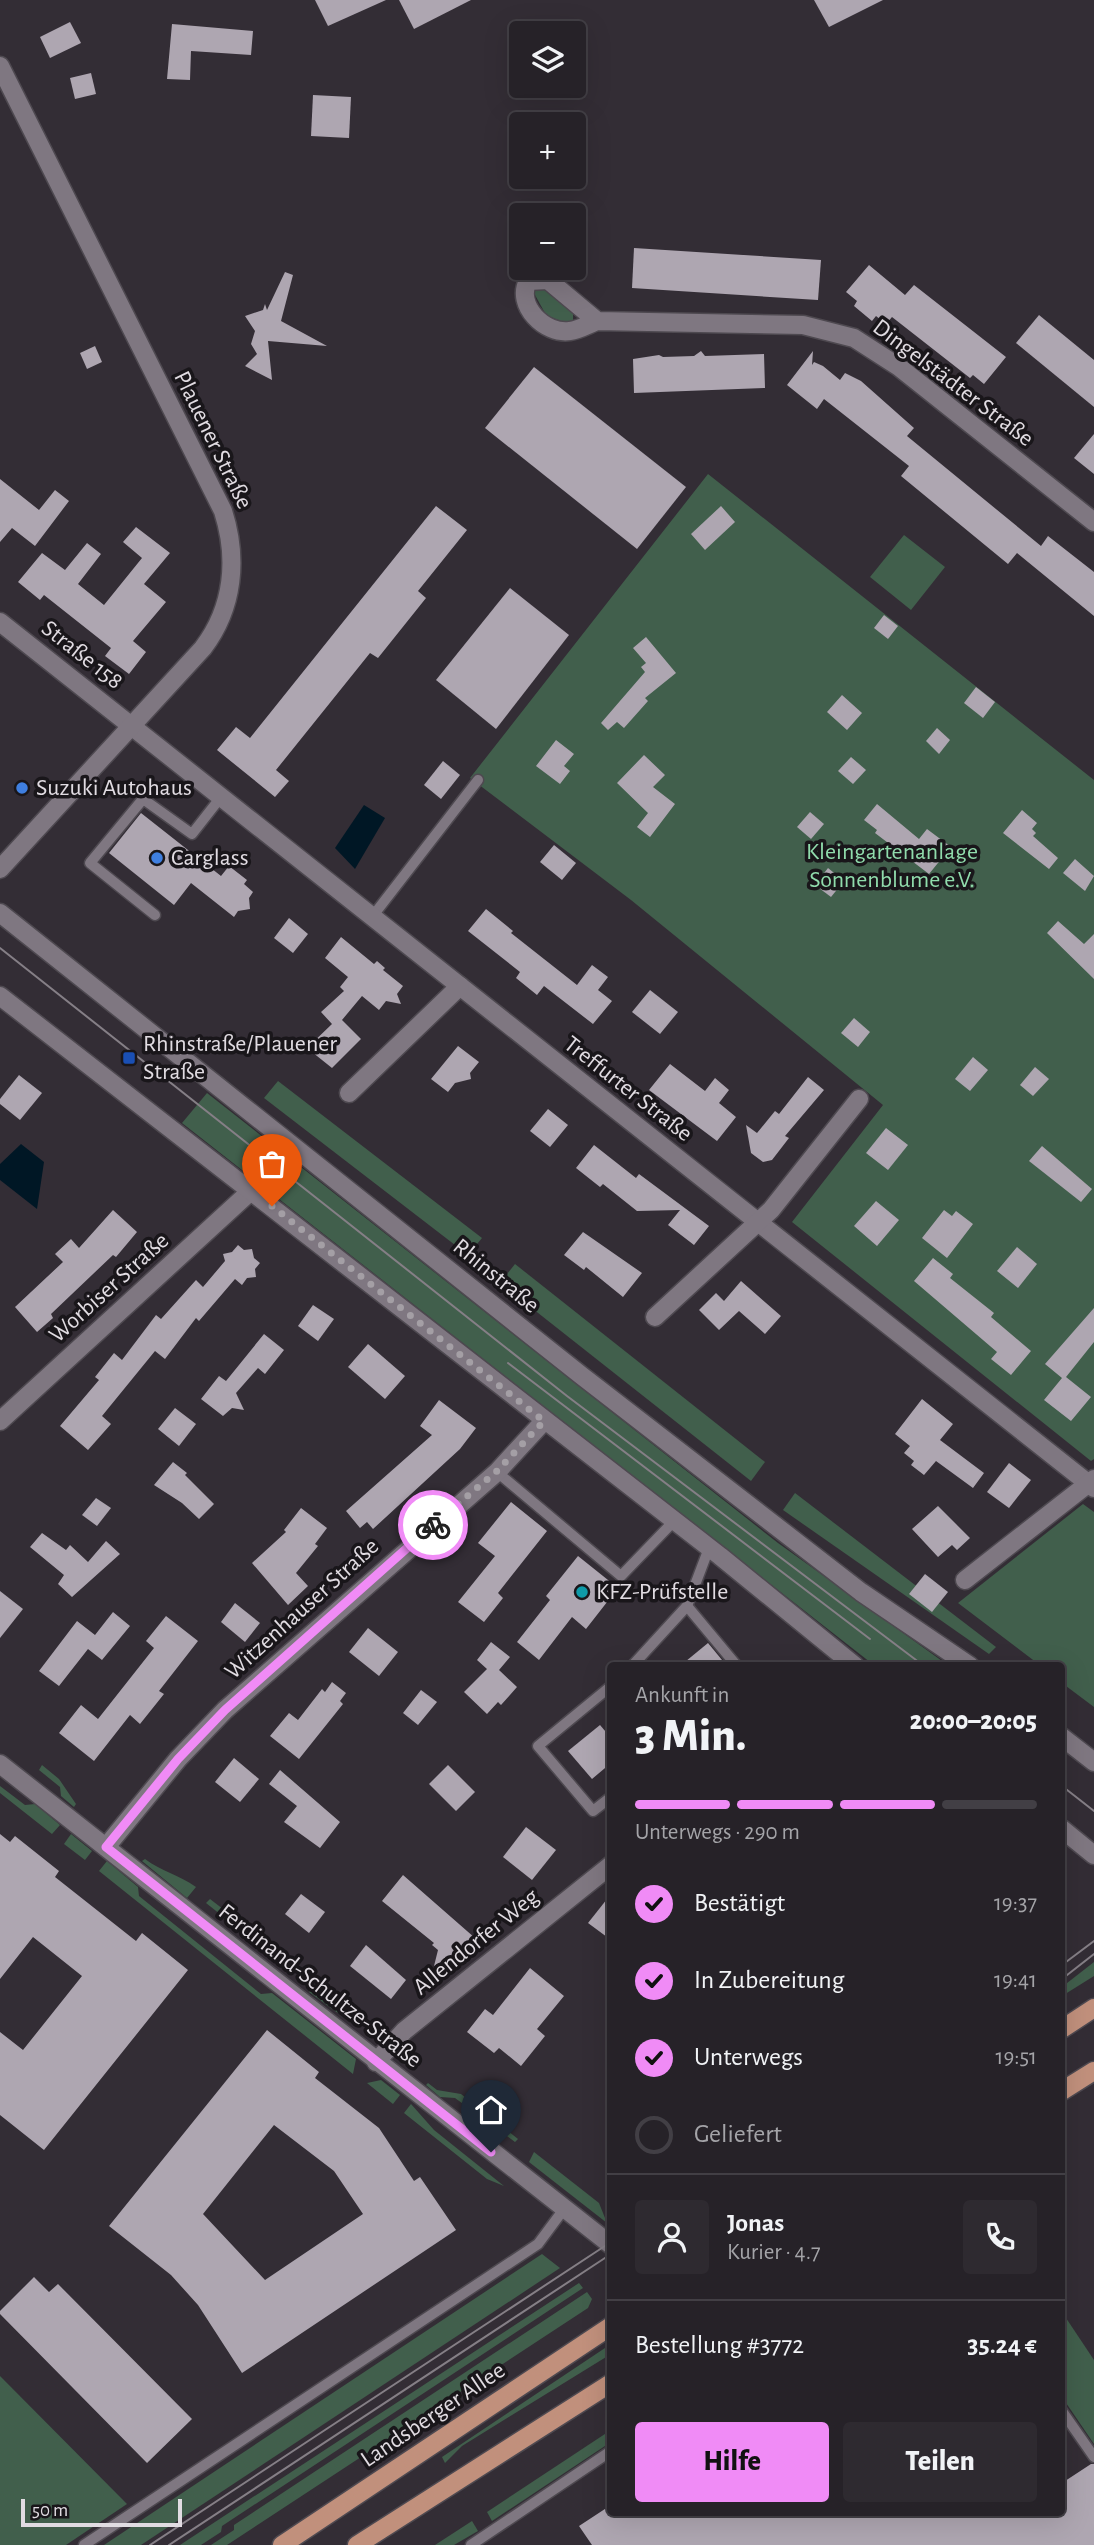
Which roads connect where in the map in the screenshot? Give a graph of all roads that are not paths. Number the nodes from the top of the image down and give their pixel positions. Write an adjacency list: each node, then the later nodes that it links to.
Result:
1 (0, 66): 5 (street, Plauener Straße)
2 (597, 321): 3 (street, Dingelstädter Straße)
3 (1094, 522)
4 (0, 622): 5 (street, Straße 158)
5 (133, 726): 7 (street, Treffurter Straße); 8 (street, Plauener Straße)
6 (478, 780): 11 (lane)
7 (221, 797): 10 (lane); 11 (street, Treffurter Straße)
8 (0, 869)
9 (0, 913): 30 (street, Rhinstraße)
10 (155, 915)
11 (372, 917): 12 (street, Treffurter Straße)
12 (460, 986): 14 (street); 17 (street, Treffurter Straße)
13 (0, 996): 16 (street)
14 (349, 1093)
15 (859, 1099): 17 (street)
16 (252, 1190): 19 (street, Worbiser Straße); 20 (street)
17 (757, 1222): 18 (street); 22 (street, Treffurter Straße)
18 (655, 1317)
19 (0, 1421)
20 (544, 1421): 21 (street, Witzenhauser Straße); 23 (street)
21 (496, 1472): 23 (lane); 37 (street, Witzenhauser Straße)
22 (1092, 1483): 25 (street)
23 (674, 1521): 24 (street)
24 (709, 1548): 26 (lane); 29 (street)
25 (965, 1580)
26 (687, 1606): 27 (lane); 28 (lane)
27 (636, 1662)
28 (734, 1662)
29 (842, 1662)
30 (964, 1662)
31 (607, 1689): 35 (lane)
32 (1065, 1739): 33 (street)
33 (1094, 1762)
34 (0, 1764): 37 (street, Ferdinand-Schultze-Straße)
35 (607, 1800)
36 (1065, 1831): 38 (street)
37 (106, 1847): 42 (street, Ferdinand-Schultze-Straße)
38 (1094, 1855)
39 (607, 1868): 42 (street, Allendorfer Weg)
40 (1094, 2008): 41 (main road)
41 (1065, 2027)
42 (376, 2062): 45 (street, Ferdinand-Schultze-Straße)
43 (1094, 2070): 44 (main road)
44 (1065, 2089)
45 (564, 2209): 46 (street, Ferdinand-Schultze-Straße); 52 (lane)
46 (607, 2242)
47 (607, 2329): 53 (main road, Landsberger Allee)
48 (607, 2386): 54 (main road)
49 (1065, 2415): 51 (lane)
50 (607, 2454): 55 (lane)
51 (1094, 2457)
52 (84, 2545)
53 (282, 2545)
54 (357, 2545)
55 (471, 2545)

